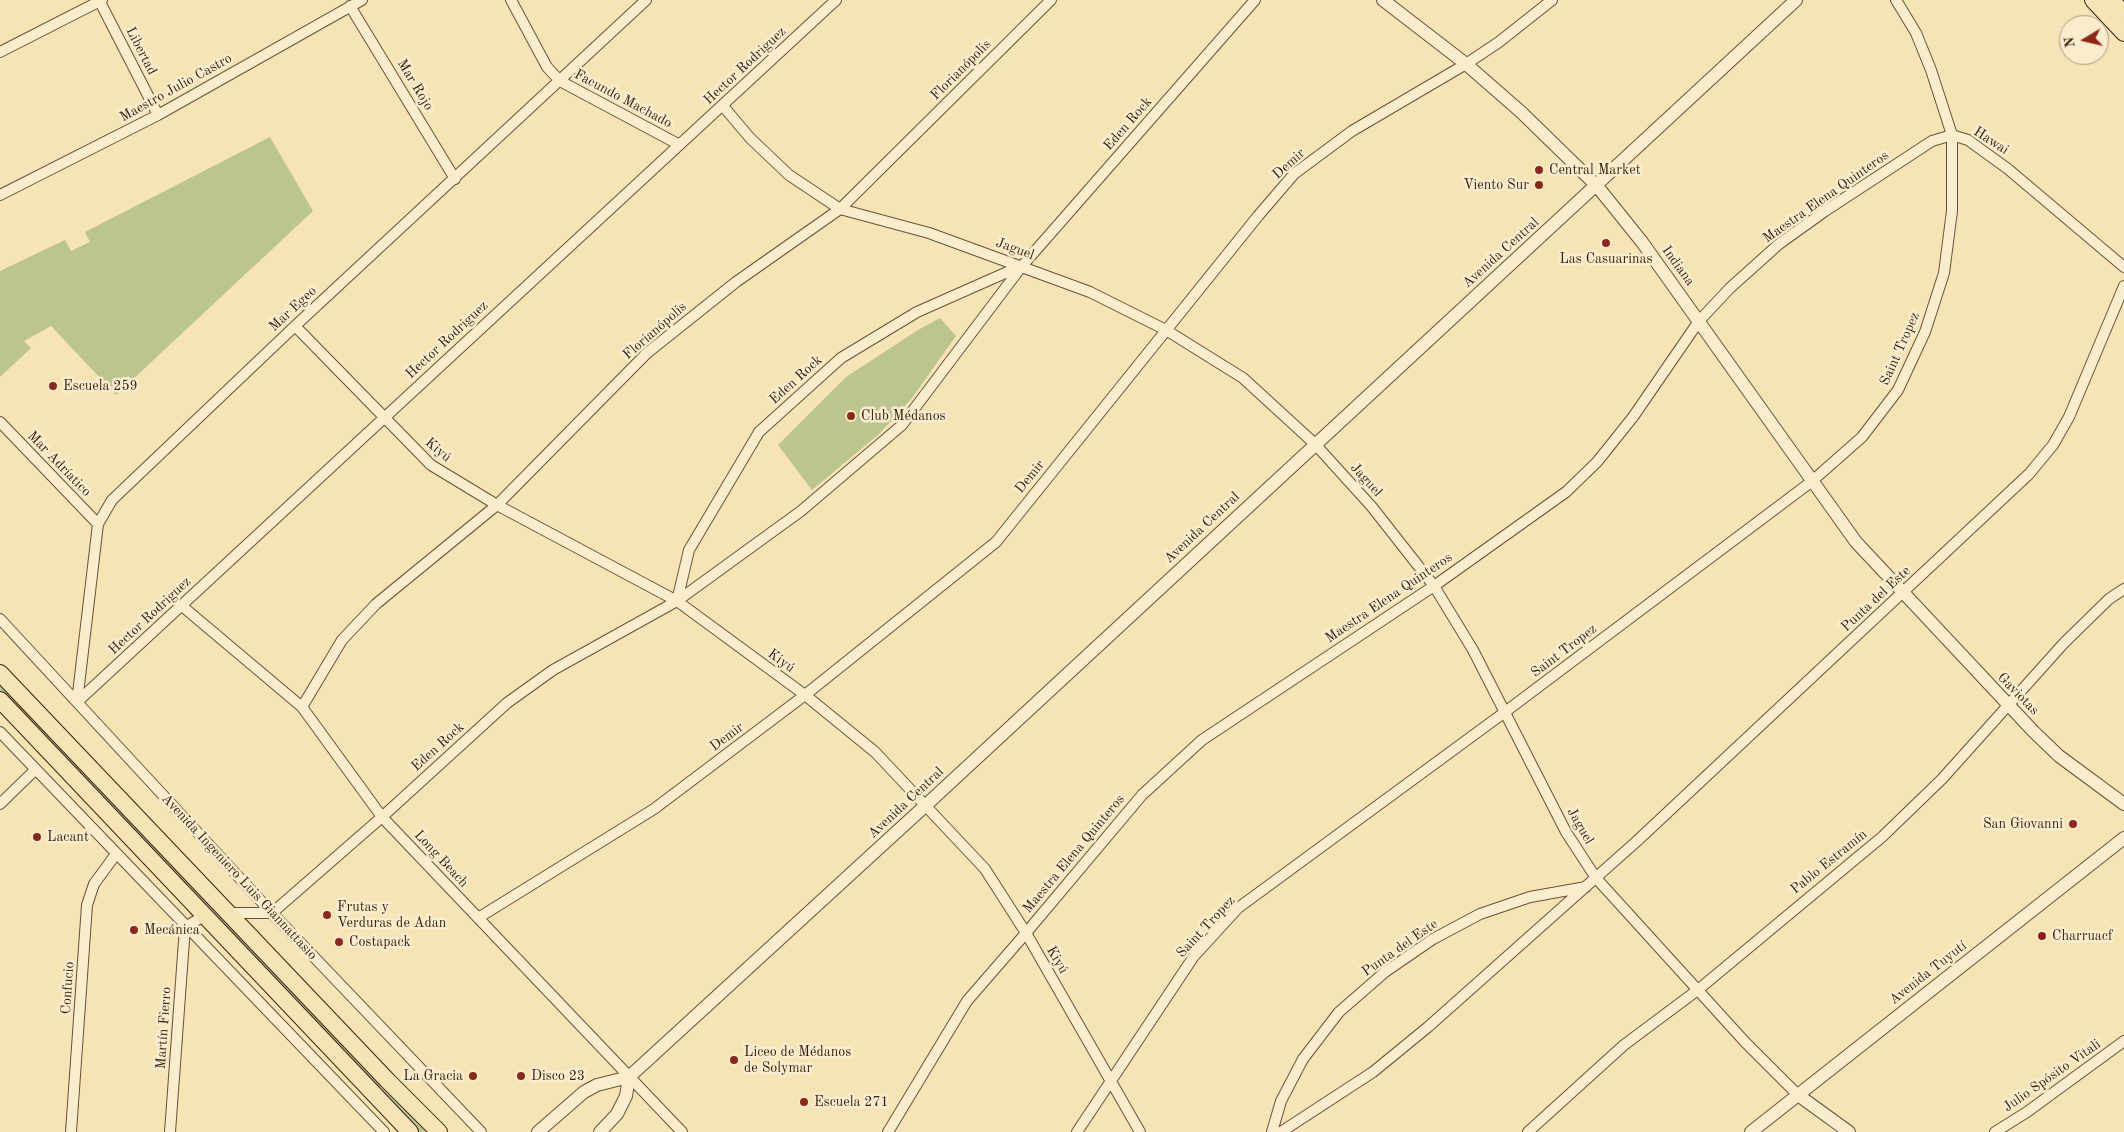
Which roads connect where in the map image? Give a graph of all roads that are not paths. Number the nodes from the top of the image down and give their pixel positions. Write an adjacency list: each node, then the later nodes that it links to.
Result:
1 (100, 0): 17 (street); 21 (street, Libertad)
2 (362, 0): 14 (street, Maestro Julio Castro)
3 (511, 0): 19 (street, Facundo Machado)
4 (646, 0): 19 (street, Mar Egeo)
5 (836, 0): 20 (street, Hector Rodriguez)
6 (1051, 0): 27 (street, Florianópolis)
7 (1255, 0): 28 (street, Eden Rock)
8 (1383, 0): 18 (street, Indiana)
9 (1552, 0): 18 (street, Demir)
10 (1796, 0): 25 (street, Avenida Central)
11 (1896, 0): 22 (street, Hawai)
12 (2093, 0): 16 (main road)
13 (2111, 0): 15 (main road)
14 (350, 6): 21 (street, Maestro Julio Castro); 24 (street, Mar Rojo)
15 (2124, 13)
16 (2124, 33)
17 (0, 52)
18 (1466, 64): 25 (street, Indiana); 33 (street, Demir)
19 (560, 81): 23 (street, Facundo Machado); 24 (street, Mar Egeo)
20 (722, 106): 23 (street, Hector Rodriguez); 27 (street, Jaguel)
21 (158, 116): 26 (street, Maestro Julio Castro)
22 (1952, 135): 29 (street, Hawai); 31 (street, Maestra Elena Quinteros); 37 (street, Saint Tropez)
23 (678, 144): 34 (street, Hector Rodriguez)
24 (455, 179): 32 (street, Mar Egeo)
25 (1597, 186): 31 (street, Indiana); 36 (street, Avenida Central)
26 (0, 195)
27 (840, 209): 28 (street, Jaguel); 38 (street, Florianópolis)
28 (1022, 266): 33 (street, Jaguel); 43 (street, Eden Rock); 43 (street, Eden Rock)
29 (2124, 267)
30 (2124, 286): 42 (street, Punta del Este)
31 (1699, 321): 37 (street, Indiana); 40 (street, Maestra Elena Quinteros)
32 (294, 326): 34 (street, Kiyú); 39 (street, Mar Egeo)
33 (1166, 330): 36 (street, Jaguel); 47 (street, Demir)
34 (384, 418): 38 (street, Kiyú); 44 (street, Hector Rodriguez)
35 (0, 422): 39 (street, Mar Adríatico)
36 (1315, 444): 40 (street, Jaguel); 57 (street, Avenida Central)
37 (1812, 482): 42 (street, Indiana); 52 (street, Saint Tropez)
38 (497, 505): 43 (street, Kiyú); 51 (street, Florianópolis)
39 (98, 524): 49 (street, Mar Egeo)
40 (1434, 586): 52 (street, Jaguel); 68 (street, Maestra Elena Quinteros)
41 (2124, 589): 50 (street, Pablo Estramín)
42 (1902, 593): 50 (street, Gaviotas); 61 (street, Punta del Este)
43 (677, 601): 47 (street, Kiyú); 58 (street, Eden Rock)
44 (182, 606): 49 (street, Hector Rodriguez); 51 (street, Long Beach)
45 (0, 619): 49 (street, Avenida Ingeniero Luis Giannattasio)
46 (0, 673): 63 (main road)
47 (805, 695): 57 (street, Kiyú); 66 (street, Demir)
48 (0, 700): 65 (main road)
49 (77, 702): 64 (street, Avenida Ingeniero Luis Giannattasio)
50 (2008, 706): 56 (street, Gaviotas); 69 (street, Pablo Estramín)
51 (302, 707): 58 (street, Long Beach)
52 (1506, 712): 61 (street, Jaguel); 72 (street, Saint Tropez)
53 (0, 732): 54 (street)
54 (35, 770): 55 (street); 60 (street)
55 (0, 804)
56 (2124, 804)
57 (926, 805): 68 (street, Kiyú); 71 (street, Avenida Central)
58 (382, 817): 64 (street, Eden Rock); 66 (street, Long Beach)
59 (2124, 838): 73 (street, Avenida Tuyutí)
60 (116, 854): 67 (street); 74 (street, Confucio)
61 (1596, 878): 62 (street, Punta del Este); 69 (street, Jaguel)
62 (1587, 887): 86 (street, Punta del Este); 87 (street, Punta del Este)
63 (228, 913): 64 (street); 78 (main road)
64 (272, 913): 79 (street, Avenida Ingeniero Luis Giannattasio)
65 (204, 916): 67 (street); 77 (main road)
66 (478, 918): 71 (street, Long Beach)
67 (185, 927): 75 (street, Martín Fierro); 76 (street)
68 (1026, 933): 72 (street, Kiyú); 83 (street, Maestra Elena Quinteros)
69 (1699, 989): 73 (street, Jaguel); 88 (street, Pablo Estramín)
70 (2124, 1041): 91 (street, Julio Spósito Vitali)
71 (629, 1077): 80 (street, Avenida Central); 81 (street); 82 (street, Long Beach)
72 (1110, 1081): 84 (street, Saint Tropez); 85 (street, Kiyú)
73 (1798, 1095): 89 (street, Avenida Tuyutí); 90 (street)
74 (72, 1132)
75 (170, 1132)
76 (384, 1132)
77 (410, 1132)
78 (439, 1132)
79 (481, 1132)
80 (538, 1132)
81 (600, 1132)
82 (682, 1132)
83 (888, 1132)
84 (1076, 1132)
85 (1140, 1132)
86 (1272, 1132)
87 (1281, 1132)
88 (1528, 1132)
89 (1751, 1132)
90 (1848, 1132)
91 (1995, 1132)

